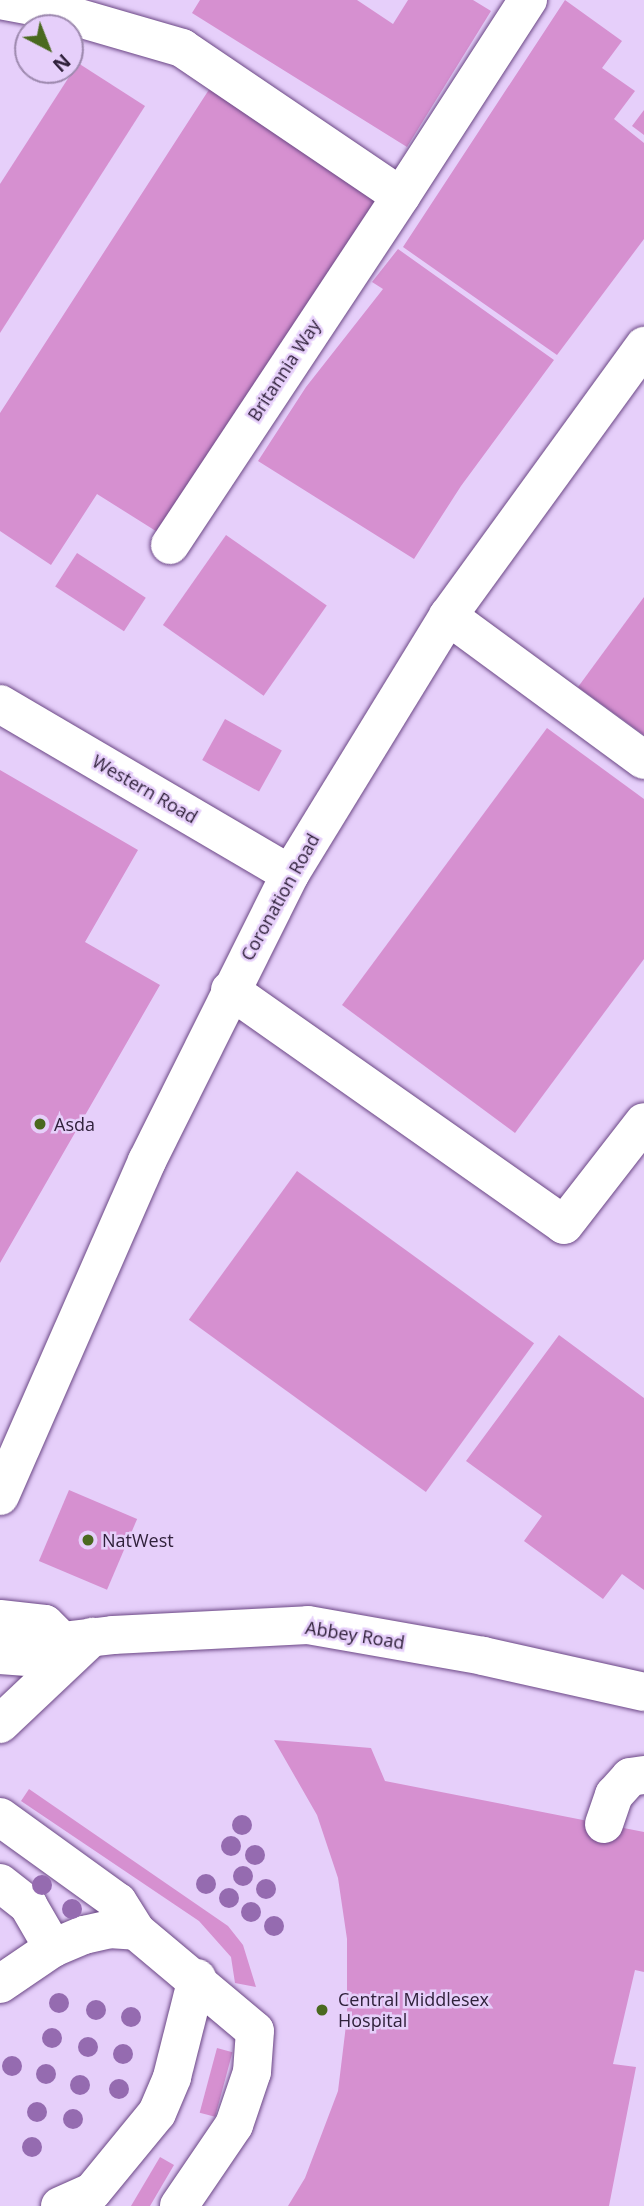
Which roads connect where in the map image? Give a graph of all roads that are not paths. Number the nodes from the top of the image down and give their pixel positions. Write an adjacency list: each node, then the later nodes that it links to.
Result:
1 (528, 0): 5 (street, Britannia Way)
2 (0, 1): 3 (street)
3 (32, 14)
4 (84, 27): 5 (street)
5 (401, 196): 7 (street, Britannia Way)
6 (644, 346): 8 (street, Coronation Road)
7 (170, 545)
8 (448, 616): 10 (street); 11 (street, Coronation Road)
9 (0, 704): 11 (street, Western Road)
10 (644, 760)
11 (290, 874): 12 (street, Coronation Road)
12 (230, 989): 13 (street); 14 (street, Coronation Road)
13 (644, 1122)
14 (0, 1496)
15 (0, 1619): 16 (street)
16 (77, 1639): 17 (street, Abbey Road); 18 (street, Abbey Road); 19 (street)
17 (0, 1655)
18 (644, 1692)
19 (0, 1724)
20 (644, 1775): 22 (street)
21 (0, 1818): 24 (street)
22 (604, 1824)
23 (0, 1883): 25 (street)
24 (136, 1931): 25 (street); 26 (street)
25 (53, 1948): 27 (street)
26 (197, 1978): 28 (street); 29 (street)
27 (0, 1984)
28 (60, 2206)
29 (179, 2206)

